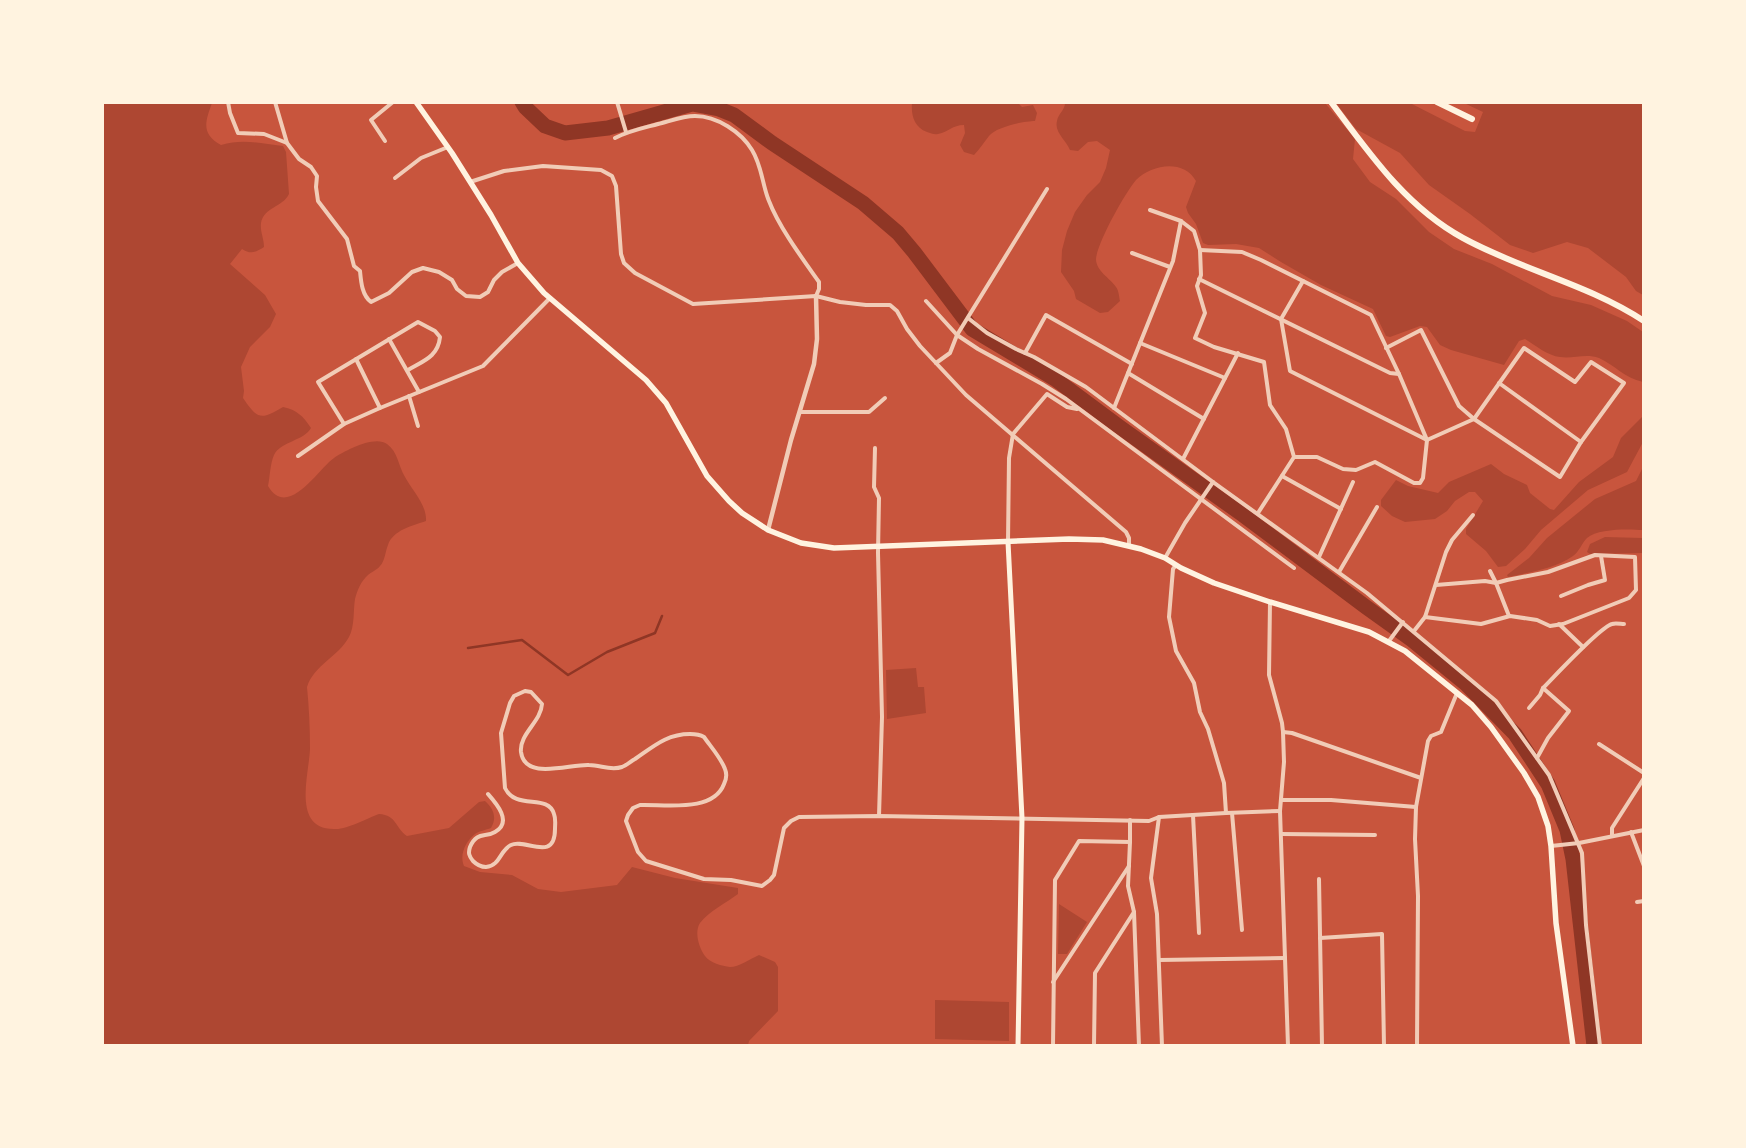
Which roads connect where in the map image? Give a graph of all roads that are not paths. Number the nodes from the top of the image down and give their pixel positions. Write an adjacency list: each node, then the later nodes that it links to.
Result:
1 (228, 102): 12 (street)
2 (275, 102): 12 (street)
3 (393, 102): 11 (street)
4 (416, 102): 13 (main road)
5 (617, 102): 9 (street)
6 (1331, 102): 30 (highway)
7 (1437, 102): 8 (highway)
8 (1472, 119)
9 (625, 131): 10 (street); 25 (street)
10 (615, 138)
11 (385, 141)
12 (287, 143): 21 (street)
13 (448, 147): 14 (street); 15 (main road)
14 (395, 178)
15 (470, 182): 21 (main road); 25 (street)
16 (1047, 189): 28 (street)
17 (1150, 210): 18 (street)
18 (1180, 221): 19 (street); 22 (street)
19 (1200, 250): 23 (street); 24 (street)
20 (1132, 253): 22 (street)
21 (518, 263): 26 (main road)
22 (1170, 266): 33 (street)
23 (1199, 279): 29 (street); 36 (street)
24 (1303, 281): 29 (street); 34 (street)
25 (816, 296): 38 (street); 51 (street)
26 (550, 298): 45 (street); 71 (main road)
27 (926, 301): 31 (street)
28 (968, 318): 31 (street); 35 (street)
29 (1281, 319): 42 (street); 57 (street)
30 (1644, 321)
31 (957, 335): 38 (street); 50 (street)
32 (389, 340): 37 (street); 40 (street); 40 (street)
33 (1140, 343): 39 (street); 43 (street)
34 (1386, 348): 42 (street); 53 (street)
35 (1025, 353): 39 (street); 49 (street)
36 (1238, 353): 43 (street); 61 (street)
37 (356, 359): 48 (street); 54 (street)
38 (936, 363): 56 (street)
39 (1132, 364): 41 (street)
40 (408, 370): 45 (street)
41 (1128, 373): 49 (street); 52 (street)
42 (1399, 374): 57 (street)
43 (1225, 378): 52 (street)
44 (1499, 383): 53 (street); 58 (street); 58 (street)
45 (419, 392): 46 (street)
46 (409, 396): 48 (street); 55 (street)
47 (885, 398): 51 (street)
48 (380, 408): 54 (street)
49 (1114, 408): 62 (street)
50 (1079, 409): 56 (street); 66 (street)
51 (800, 412): 71 (street)
52 (1204, 419): 62 (street)
53 (1474, 419): 57 (street); 58 (street)
54 (344, 424): 60 (street)
55 (418, 426)
56 (1013, 434): 72 (street); 73 (street)
57 (1427, 440): 61 (street)
58 (1581, 442)
59 (875, 448): 74 (street)
60 (298, 456)
61 (1294, 457): 63 (street)
62 (1183, 459): 64 (street)
63 (1282, 476): 68 (street); 69 (street)
64 (1213, 482): 66 (street); 69 (street)
65 (1353, 482): 68 (street)
66 (1201, 500): 76 (street); 79 (street)
67 (1377, 507): 81 (street)
68 (1340, 509): 77 (street)
69 (1258, 513): 77 (street)
70 (1473, 515): 83 (street)
71 (768, 530): 74 (main road)
72 (1008, 542): 73 (main road); 74 (main road); 112 (main road)
73 (1128, 545): 76 (main road)
74 (878, 546): 110 (street)
75 (1601, 556): 82 (street); 84 (street); 89 (street)
76 (1165, 558): 78 (main road)
77 (1319, 558): 81 (street)
78 (1176, 565): 85 (main road); 107 (street)
79 (1294, 568)
80 (1490, 571): 82 (street)
81 (1339, 572): 88 (street)
82 (1496, 583): 83 (street); 86 (street)
83 (1436, 585): 87 (street)
84 (1561, 596)
85 (1270, 602): 92 (main road); 97 (street)
86 (1508, 616): 87 (street); 89 (street)
87 (1425, 617): 91 (street)
88 (1403, 622): 91 (street); 92 (street)
89 (1558, 624): 93 (street)
90 (1624, 624): 93 (street)
91 (1414, 631): 99 (street)
92 (1388, 640): 95 (main road)
93 (1583, 648): 94 (street)
94 (1543, 688): 96 (street); 99 (street)
95 (1457, 693): 101 (street); 121 (main road)
96 (1529, 708)
97 (1283, 732): 101 (street); 104 (street)
98 (1599, 744): 100 (street)
99 (1537, 758): 120 (street)
100 (1644, 774)
101 (1421, 778): 105 (street)
102 (1644, 778): 118 (street)
103 (488, 794): 110 (street)
104 (1281, 800): 105 (street); 106 (street)
105 (1416, 807): 144 (street)
106 (1280, 811): 108 (street); 116 (street)
107 (1226, 812): 108 (street); 109 (street)
108 (1232, 813): 128 (street)
109 (1193, 815): 111 (street); 129 (street)
110 (879, 816): 112 (street)
111 (1159, 817): 113 (street); 132 (street)
112 (1022, 818): 113 (street); 136 (main road)
113 (1130, 820): 119 (street)
114 (1644, 830): 115 (street)
115 (1631, 832): 118 (street); 123 (street)
116 (1281, 834): 117 (street); 131 (street)
117 (1375, 834)
118 (1612, 836): 120 (street)
119 (1130, 842): 122 (street); 133 (street)
120 (1579, 843): 121 (street); 146 (street)
121 (1551, 846): 145 (main road)
122 (1129, 865): 127 (street); 133 (street)
123 (1644, 866)
124 (1319, 879): 130 (street)
125 (1644, 901): 126 (street)
126 (1637, 902)
127 (1134, 912): 138 (street); 139 (street)
128 (1242, 930)
129 (1199, 933)
130 (1320, 938): 142 (street); 143 (street)
131 (1285, 958): 132 (street); 141 (street)
132 (1159, 960): 140 (street)
133 (1054, 982): 137 (street)
134 (831, 1046): 135 (street)
135 (853, 1046)
136 (1018, 1046)
137 (1053, 1046)
138 (1094, 1046)
139 (1139, 1046)
140 (1162, 1046)
141 (1288, 1046)
142 (1322, 1046)
143 (1384, 1046)
144 (1417, 1046)
145 (1573, 1046)
146 (1600, 1046)

